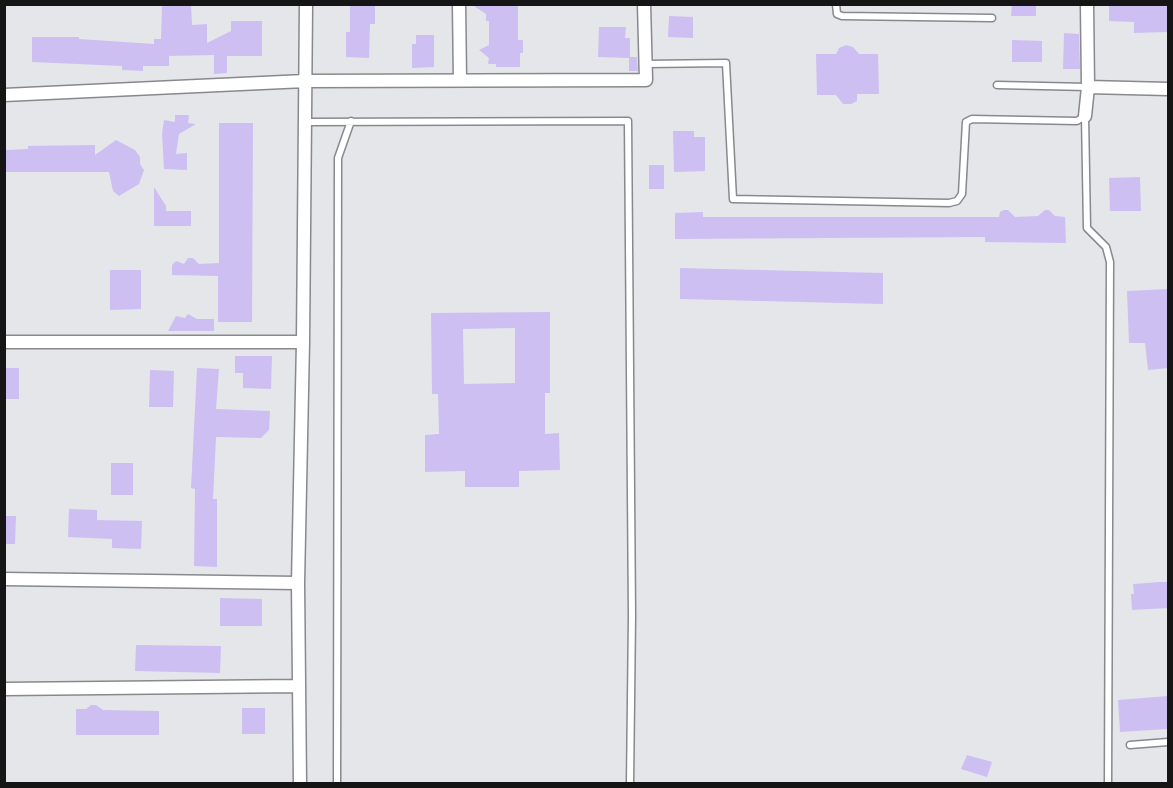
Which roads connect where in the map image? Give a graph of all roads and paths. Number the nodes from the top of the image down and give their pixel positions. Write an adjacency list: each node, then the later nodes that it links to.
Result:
1 (306, 4): 9 (street)
2 (459, 4): 8 (street)
3 (644, 4): 7 (street)
4 (836, 4): 6 (lane)
5 (1087, 4): 11 (street)
6 (992, 18)
7 (645, 64): 8 (street); 14 (lane)
8 (460, 80): 9 (street)
9 (305, 81): 13 (street); 16 (street)
10 (997, 85): 11 (lane)
11 (1088, 87): 12 (street); 14 (street)
12 (1168, 89)
13 (4, 95)
14 (1085, 116): 28 (lane)
15 (351, 121): 16 (lane); 26 (lane); 27 (lane)
16 (305, 122): 18 (street)
17 (4, 342): 18 (street)
18 (303, 342): 20 (street)
19 (4, 579): 20 (street)
20 (298, 583): 21 (street)
21 (299, 686): 22 (street); 25 (street)
22 (4, 689)
23 (1168, 742): 24 (lane)
24 (1130, 745)
25 (300, 783)
26 (337, 783)
27 (630, 783)
28 (1108, 783)

